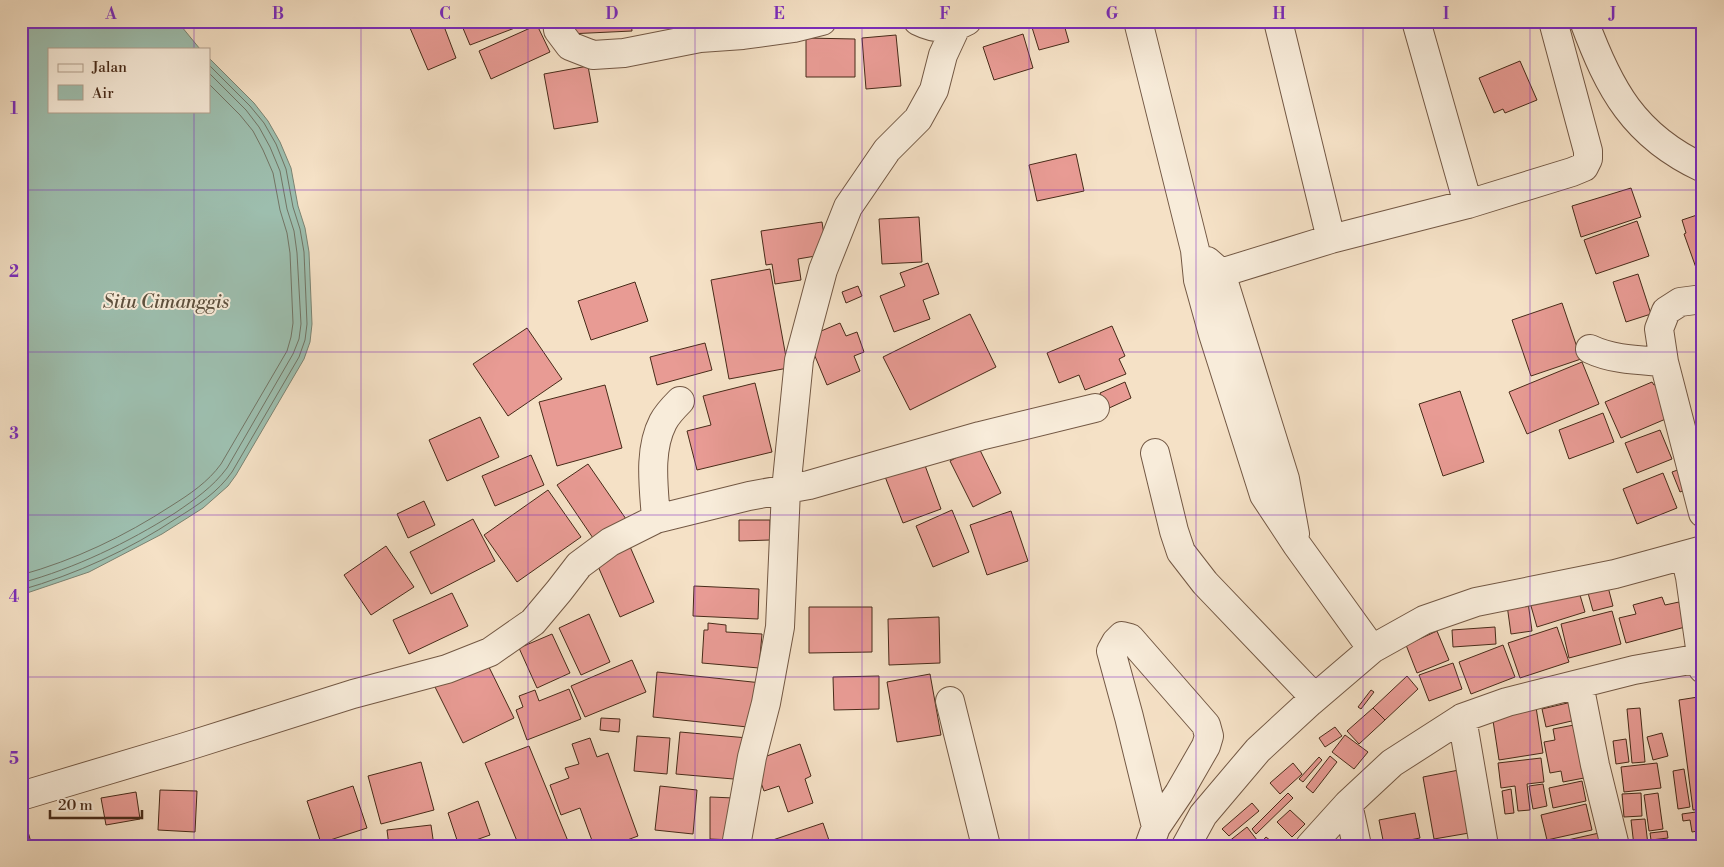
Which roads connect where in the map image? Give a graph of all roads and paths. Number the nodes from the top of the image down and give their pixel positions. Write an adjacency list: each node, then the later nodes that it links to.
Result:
1 (557, 21): 2 (street)
2 (822, 21)
3 (918, 21): 9 (street)
4 (1138, 21): 13 (street)
5 (1278, 21): 12 (street)
6 (1416, 21): 11 (street)
7 (1553, 21): 11 (street)
8 (1584, 21): 10 (street)
9 (961, 24): 20 (street)
10 (1703, 168)
11 (1468, 204): 12 (street)
12 (1331, 240): 13 (street)
13 (1209, 277): 24 (street)
14 (1703, 299): 16 (street)
15 (1590, 349): 16 (street)
16 (1664, 362): 21 (street)
17 (680, 401): 22 (street)
18 (1095, 408): 20 (street)
19 (1155, 453): 27 (street)
20 (786, 490): 22 (street); 35 (street)
21 (1703, 513)
22 (656, 519): 31 (street)
23 (1694, 553): 24 (street); 25 (street)
24 (1372, 649): 27 (street)
25 (1702, 664): 26 (street)
26 (1579, 684): 29 (street); 41 (street)
27 (1316, 698): 33 (street)
28 (950, 701): 36 (street)
29 (1462, 718): 32 (street); 40 (street)
30 (1179, 793): 33 (street); 34 (street); 34 (street)
31 (21, 796)
32 (1348, 804): 38 (street); 39 (street)
33 (1202, 815): 37 (street)
34 (1152, 837)
35 (736, 846)
36 (986, 846)
37 (1186, 846)
38 (1310, 846)
39 (1357, 846)
40 (1484, 846)
41 (1614, 846)

